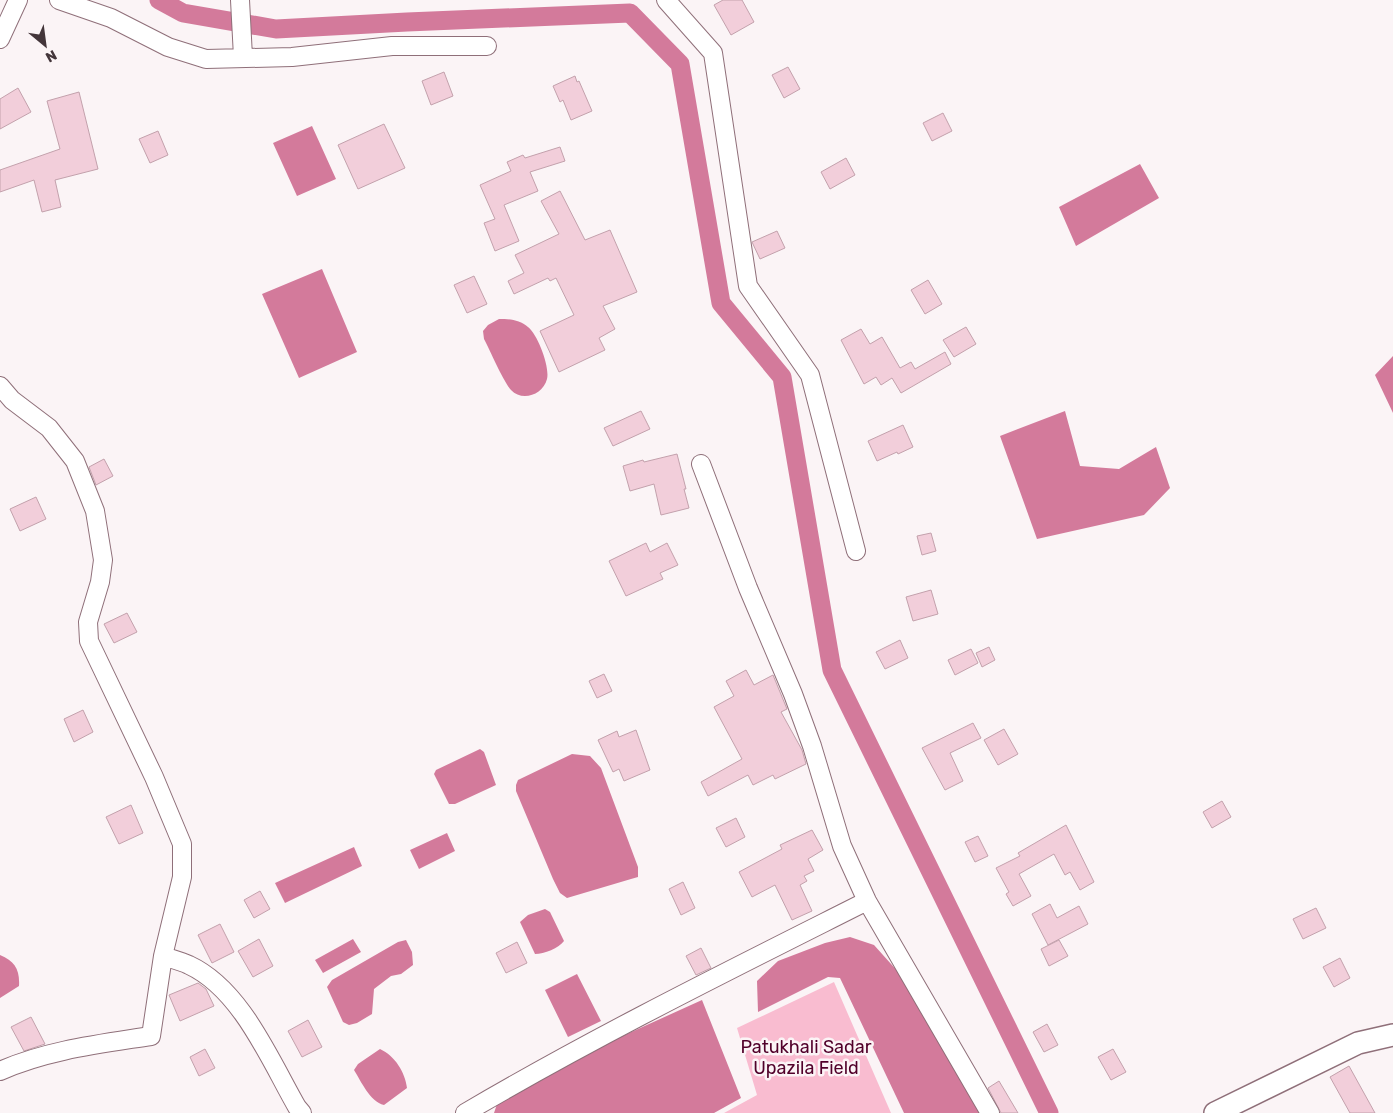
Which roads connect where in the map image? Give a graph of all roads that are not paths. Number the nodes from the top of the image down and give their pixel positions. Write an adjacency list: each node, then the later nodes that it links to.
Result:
1 (18, 0): 5 (street)
2 (60, 0): 7 (street)
3 (240, 0): 7 (street)
4 (666, 0): 10 (street)
5 (0, 39)
6 (487, 46): 7 (street)
7 (243, 57)
8 (0, 386): 12 (street)
9 (701, 464): 11 (street)
10 (856, 551)
11 (867, 902): 16 (street); 17 (street)
12 (163, 956): 14 (street); 15 (street)
13 (1393, 1035): 18 (street)
14 (0, 1071)
15 (302, 1113)
16 (465, 1113)
17 (990, 1113)
18 (1215, 1113)

